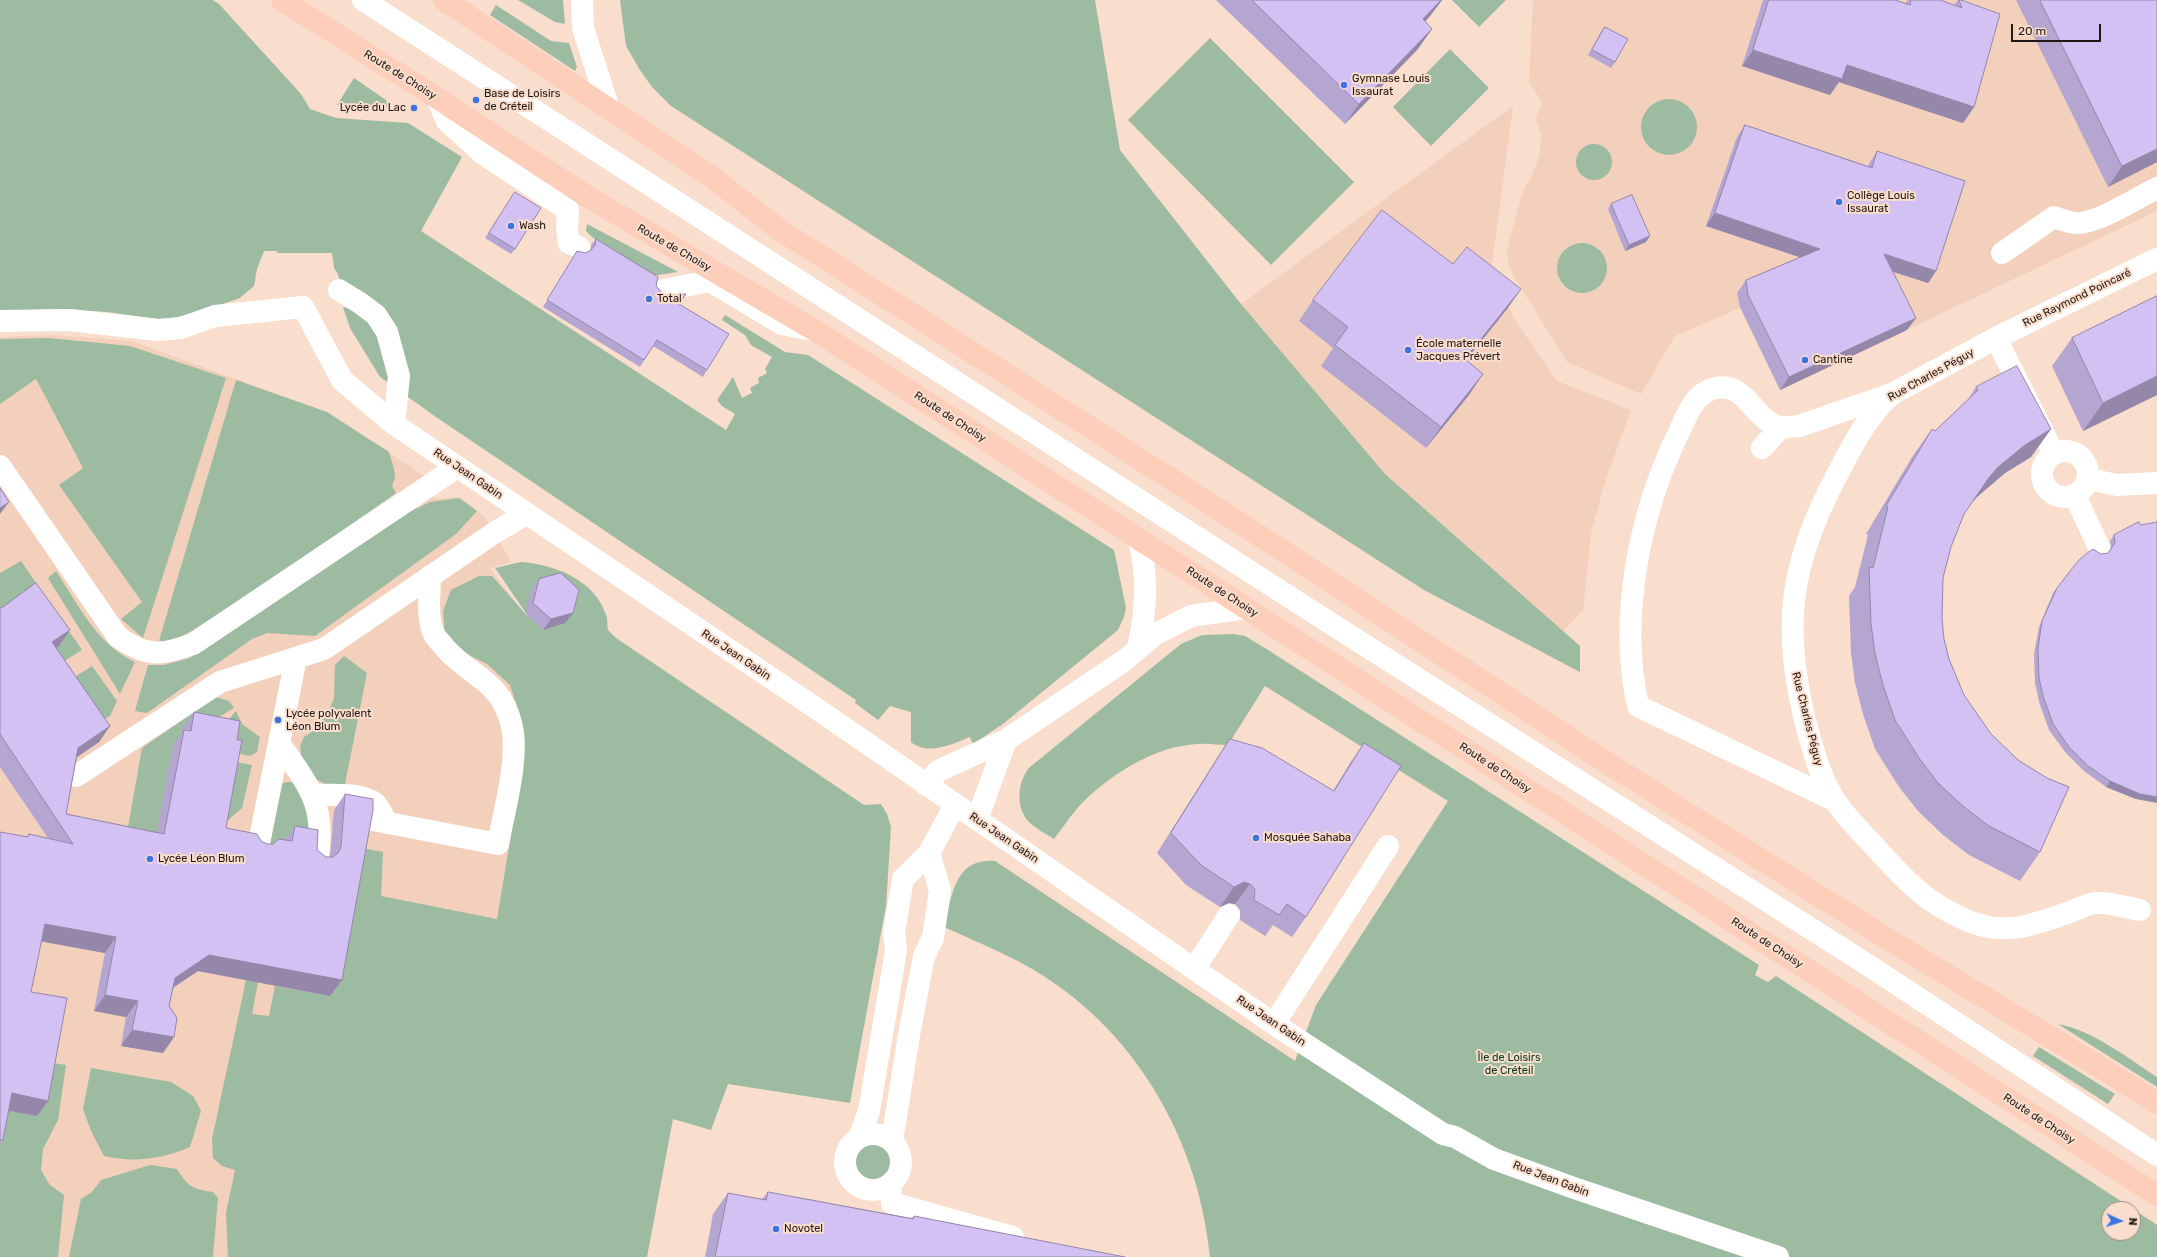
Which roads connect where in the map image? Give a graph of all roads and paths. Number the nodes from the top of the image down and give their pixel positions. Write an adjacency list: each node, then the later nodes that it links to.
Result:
1 (282, 0): 5 (main road, Route de Choisy)
2 (363, 0): 57 (street)
3 (444, 0): 6 (main road)
4 (582, 0): 6 (street)
5 (437, 98): 8 (main road, Route de Choisy); 9 (street)
6 (609, 109): 52 (main road)
7 (2157, 188): 11 (street)
8 (588, 198): 9 (street); 16 (main road, Route de Choisy)
9 (568, 210): 10 (street)
10 (579, 247)
11 (2002, 253)
12 (2157, 259): 17 (street, Rue Raymond Poincaré)
13 (339, 290): 19 (street)
14 (664, 290): 16 (street)
15 (0, 321): 19 (street, Rue Jean Gabin)
16 (816, 331): 28 (main road, Route de Choisy)
17 (1996, 338): 18 (street, Rue Charles Péguy); 22 (street)
18 (1892, 394): 20 (street); 39 (street, Rue Charles Péguy)
19 (394, 424): 24 (street, Rue Jean Gabin)
20 (1781, 427): 21 (street); 39 (street)
21 (1762, 448)
22 (2054, 454): 26 (street); 26 (street)
23 (0, 466): 24 (street)
24 (457, 467): 27 (street, Rue Jean Gabin)
25 (2157, 483): 26 (street)
26 (2081, 487): 29 (street)
27 (526, 514): 30 (street); 37 (street, Rue Jean Gabin)
28 (1139, 539): 31 (main road, Route de Choisy); 32 (street)
29 (2099, 547)
30 (430, 576): 33 (street); 38 (street)
31 (1246, 608): 32 (street); 59 (main road, Route de Choisy)
32 (1138, 647): 34 (street)
33 (296, 658): 35 (street); 36 (street)
34 (1006, 740): 37 (street); 41 (street)
35 (279, 743): 38 (street); 43 (street)
36 (76, 776)
37 (926, 785): 40 (street, Rue Jean Gabin)
38 (312, 795): 45 (street)
39 (1834, 800): 46 (street, Rue Charles Péguy)
40 (955, 805): 41 (street, Rue Jean Gabin); 44 (street)
41 (977, 820): 50 (street, Rue Jean Gabin)
42 (1388, 846): 51 (street)
43 (258, 848)
44 (929, 853): 48 (street); 49 (street)
45 (317, 861)
46 (2140, 910)
47 (1229, 915): 50 (street)
48 (896, 951): 49 (street); 53 (street)
49 (924, 956): 54 (street)
50 (1195, 968): 51 (street, Rue Jean Gabin)
51 (1274, 1024): 61 (street, Rue Jean Gabin)
52 (2157, 1103)
53 (869, 1111): 54 (street); 55 (street)
54 (895, 1117): 56 (street)
55 (859, 1138): 56 (street); 58 (street)
56 (892, 1141): 58 (street)
57 (2157, 1155)
58 (890, 1186): 60 (street)
59 (2157, 1195)
60 (1031, 1243)
61 (1778, 1257)

